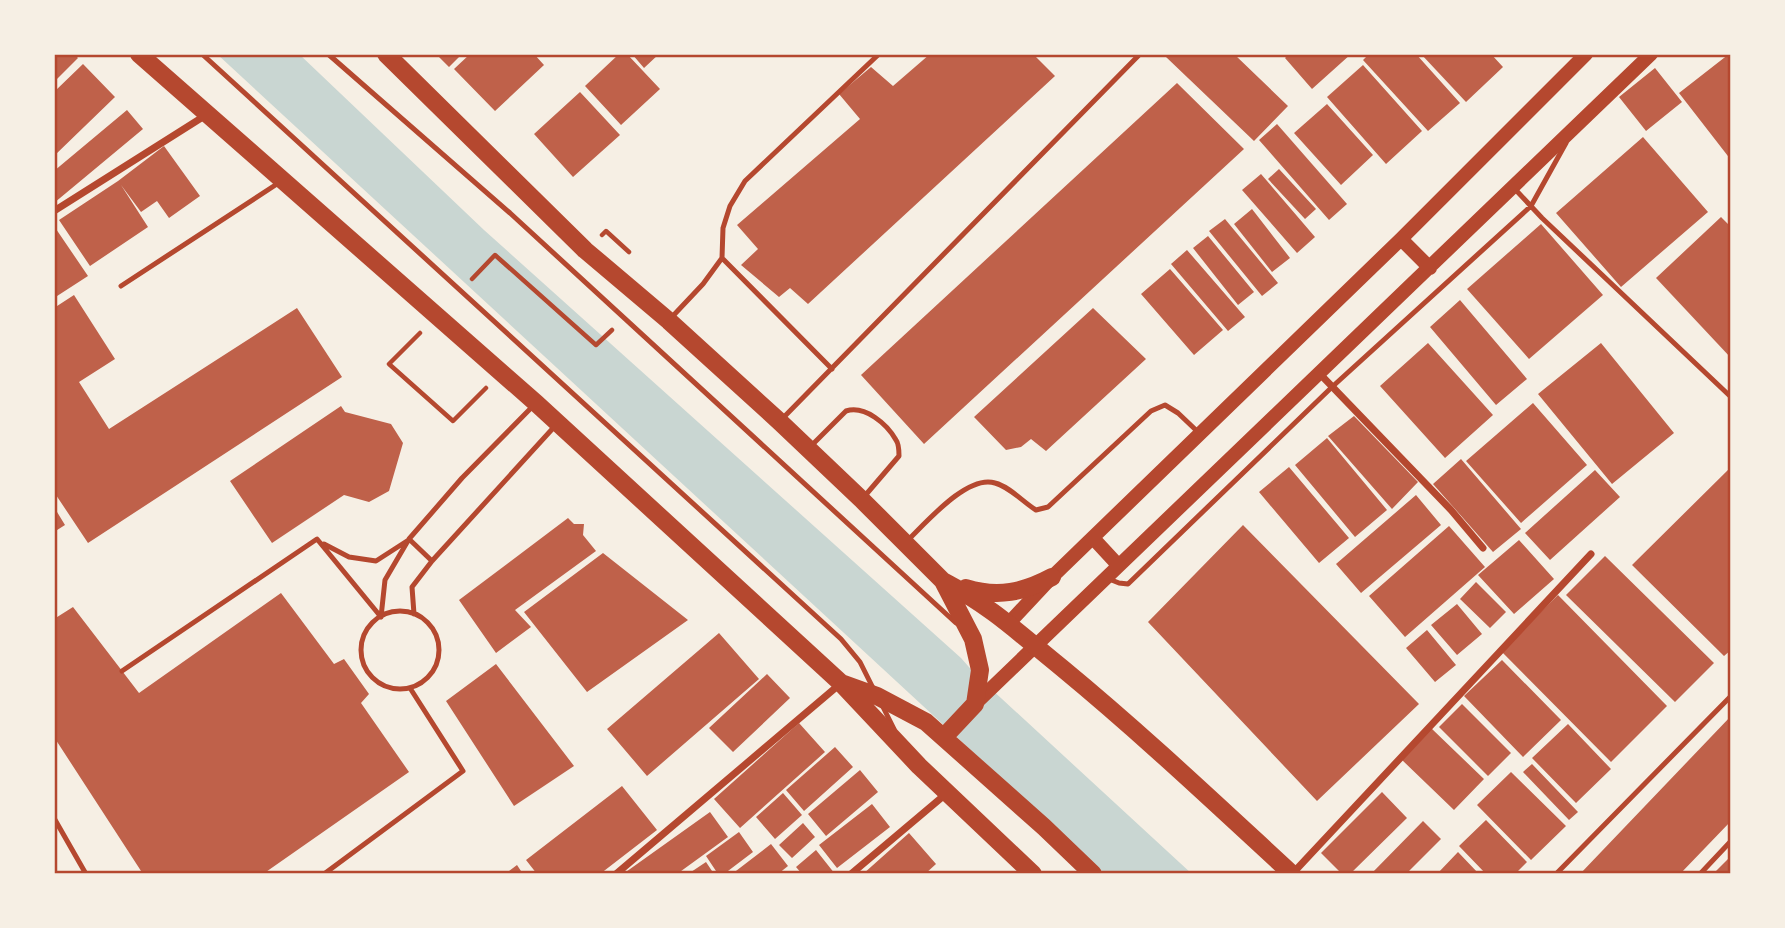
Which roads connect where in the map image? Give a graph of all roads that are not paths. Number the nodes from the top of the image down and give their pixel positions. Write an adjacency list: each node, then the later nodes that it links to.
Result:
1 (139, 54): 9 (main road)
2 (202, 54): 49 (lane)
3 (328, 54): 44 (lane)
4 (386, 54): 19 (main road)
5 (879, 54): 16 (lane)
6 (1140, 54): 20 (lane)
7 (1586, 54): 15 (main road)
8 (1651, 54): 10 (main road)
9 (206, 115): 11 (main road); 14 (street)
10 (1576, 124): 12 (main road); 13 (lane)
11 (281, 181): 18 (lane); 24 (main road)
12 (1513, 187): 13 (lane); 17 (main road)
13 (1531, 206): 22 (lane); 23 (lane)
14 (54, 211)
15 (1401, 239): 17 (main road); 27 (main road)
16 (722, 258): 19 (lane); 20 (lane)
17 (1430, 268): 21 (main road)
18 (121, 286)
19 (669, 321): 25 (main road)
20 (832, 369): 25 (lane)
21 (1320, 374): 22 (street); 37 (main road)
22 (1332, 387): 34 (street); 39 (lane)
23 (1731, 397)
24 (536, 403): 26 (main road); 31 (lane)
25 (780, 422): 28 (main road)
26 (557, 424): 36 (lane); 47 (main road)
27 (1200, 434): 30 (main road); 33 (lane)
28 (808, 449): 29 (main road); 29 (lane)
29 (861, 499): 33 (main road)
30 (1093, 538): 37 (main road); 38 (main road)
31 (409, 539): 32 (lane); 36 (lane); 42 (lane)
32 (321, 542): 42 (lane); 46 (lane)
33 (905, 544): 40 (main road)
34 (1483, 548)
35 (1591, 554): 63 (street)
36 (432, 561): 41 (lane)
37 (1118, 565): 39 (main road)
38 (1052, 576): 40 (main road); 43 (main road)
39 (1105, 577): 45 (main road)
40 (943, 581): 43 (main road); 44 (main road)
41 (414, 614): 42 (lane); 48 (lane)
42 (380, 617): 48 (lane)
43 (1009, 623): 45 (main road)
44 (972, 639): 51 (main road)
45 (1035, 646): 51 (main road); 63 (main road)
46 (122, 671)
47 (841, 683): 49 (main road); 53 (main road); 59 (street)
48 (411, 688): 58 (lane)
49 (877, 696): 52 (main road); 53 (lane)
50 (1731, 696): 64 (lane)
51 (975, 704): 52 (main road)
52 (947, 734): 62 (main road)
53 (919, 766): 54 (main road)
54 (947, 793): 60 (street); 61 (main road)
55 (54, 818): 57 (lane)
56 (1731, 841): 65 (lane)
57 (86, 874)
58 (324, 874)
59 (616, 874)
60 (850, 874)
61 (1033, 874)
62 (1093, 874)
63 (1292, 874)
64 (1556, 874)
65 (1700, 874)

